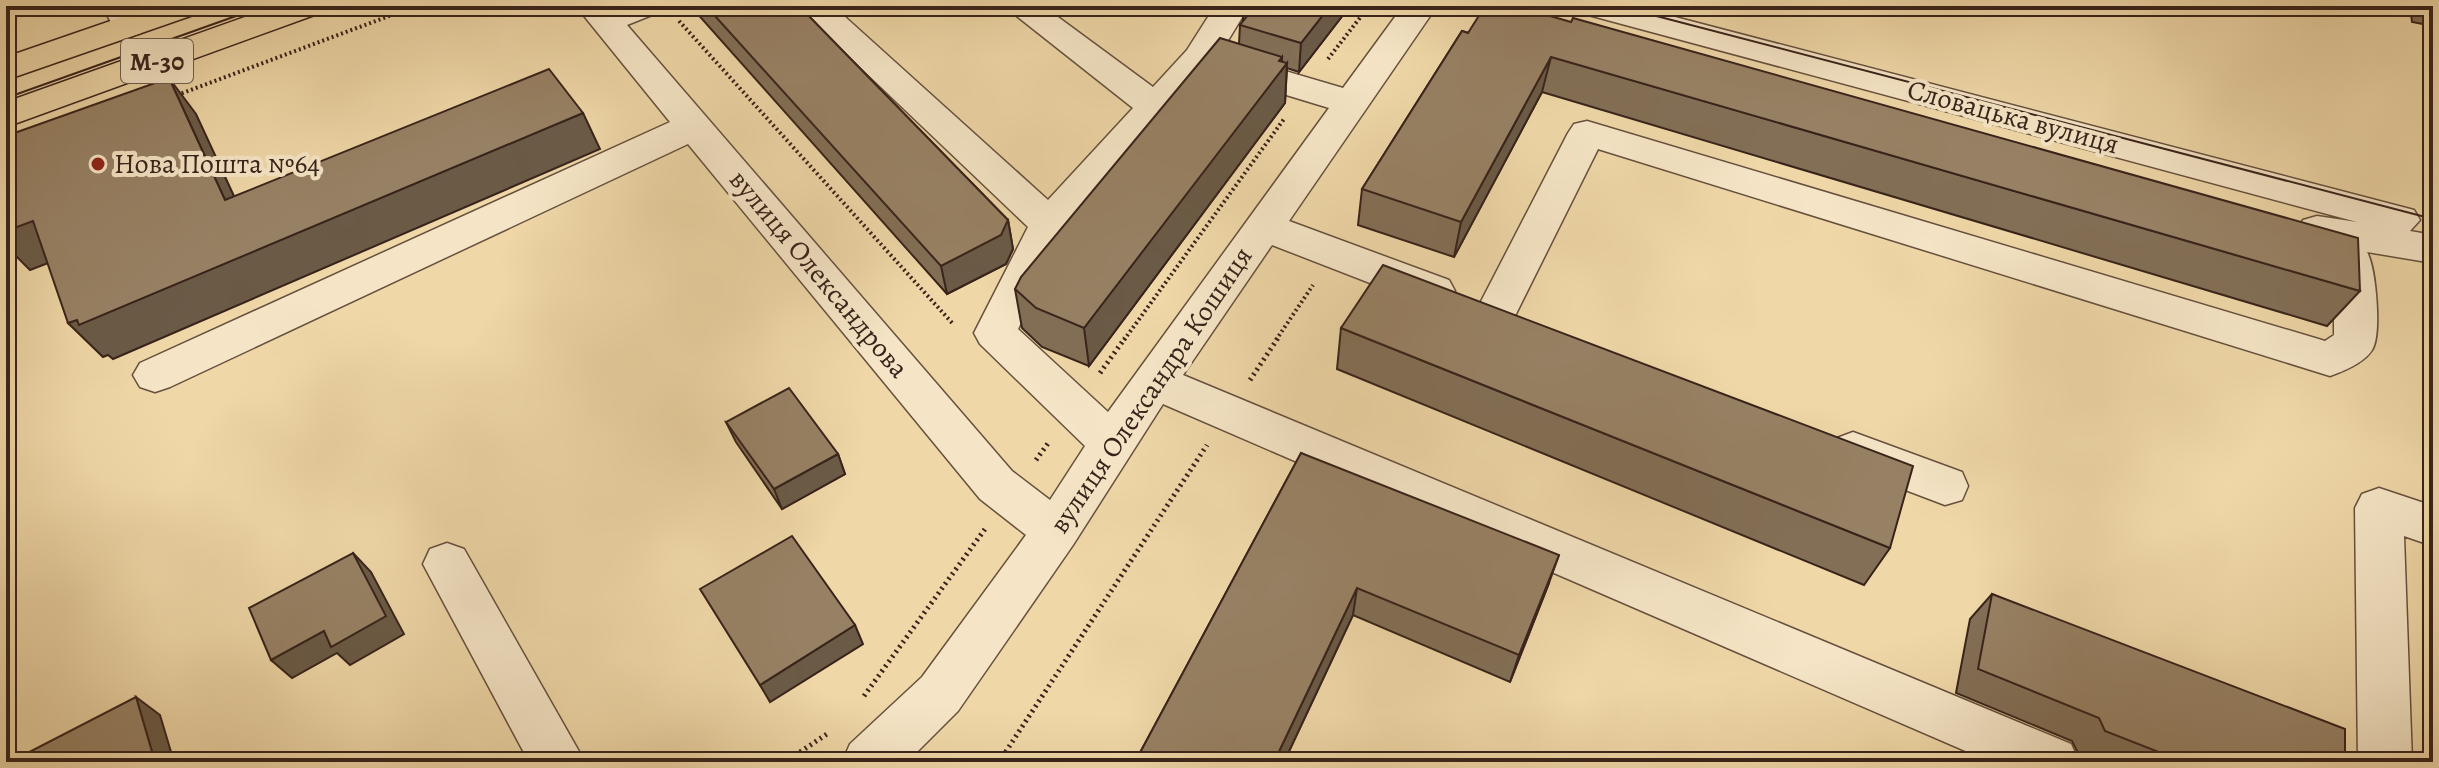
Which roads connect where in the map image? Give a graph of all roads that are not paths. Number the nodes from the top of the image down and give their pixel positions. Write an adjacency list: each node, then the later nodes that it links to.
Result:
1 (187, 6): 9 (highway, М-30)
2 (308, 6): 15 (highway, М-30)
3 (813, 6): 17 (street)
4 (1021, 6): 14 (street)
5 (1232, 6): 11 (street)
6 (1420, 6): 13 (street, вулиця Олександра Кошиця)
7 (660, 12): 8 (street)
8 (599, 14): 16 (street, вулиця Олександрова)
9 (124, 16): 12 (highway, М-30)
10 (1581, 16): 19 (street, Словацька вулиця); 20 (street)
11 (1200, 57): 13 (street); 14 (street)
12 (6, 69)
13 (1351, 102): 18 (street, вулиця Олександра Кошиця)
14 (1154, 106): 17 (street)
15 (6, 115)
16 (694, 126): 24 (street); 30 (street, вулиця Олександрова)
17 (1049, 224): 27 (street)
18 (1263, 226): 22 (street); 25 (street, вулиця Олександра Кошиця)
19 (2433, 228)
20 (2333, 234): 21 (street); 22 (street)
21 (2433, 249)
22 (1495, 315): 23 (street)
23 (1539, 331)
24 (155, 375)
25 (1154, 381): 27 (street, вулиця Олександра Кошиця); 34 (street)
26 (1814, 436): 28 (street)
27 (1111, 443): 30 (street, вулиця Олександра Кошиця)
28 (1945, 486)
29 (2433, 526): 35 (street)
30 (1056, 531): 33 (street, вулиця Олександра Кошиця)
31 (447, 564): 32 (street)
32 (558, 762)
33 (869, 762)
34 (2052, 762)
35 (2385, 762)

